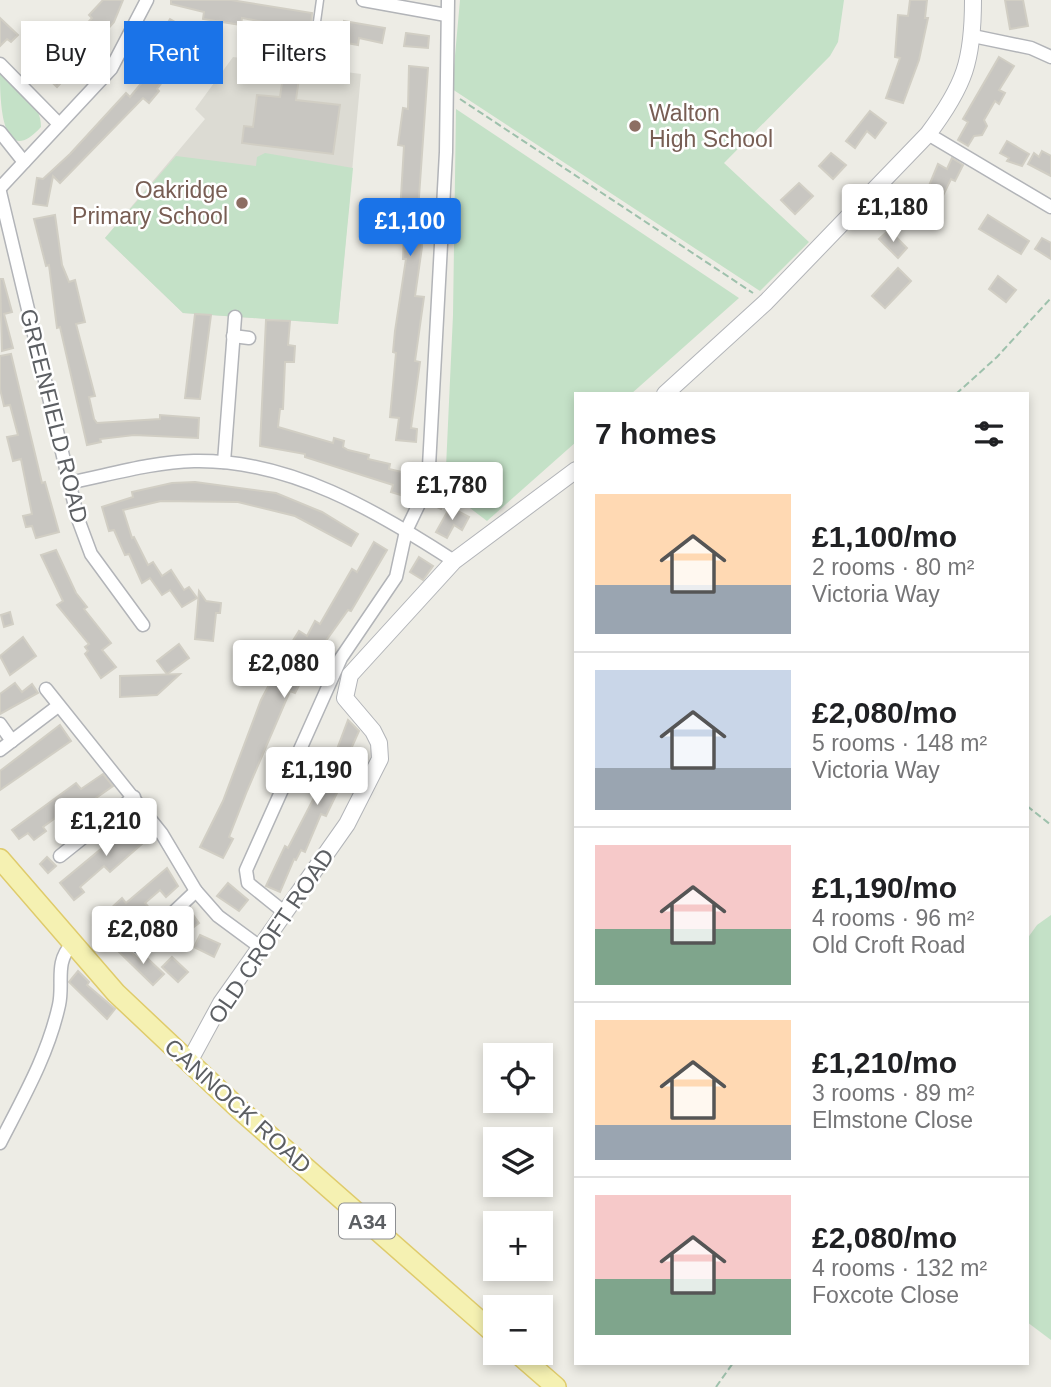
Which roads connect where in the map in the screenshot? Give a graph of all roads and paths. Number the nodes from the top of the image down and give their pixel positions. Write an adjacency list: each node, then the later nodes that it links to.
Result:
1 (147, 0): 12 (street)
2 (320, 0): 7 (lane)
3 (363, 0): 6 (street)
4 (448, 0): 6 (street)
5 (973, 0): 8 (street)
6 (446, 15): 11 (street)
7 (317, 21)
8 (973, 36): 9 (street); 14 (street)
9 (1051, 57)
10 (0, 64): 12 (street)
11 (446, 89): 19 (path); 28 (street)
12 (59, 124): 15 (street)
13 (0, 132): 15 (street)
14 (928, 134): 17 (street); 19 (street)
15 (24, 162): 16 (street)
16 (0, 190): 27 (street, GREENFIELD ROAD)
17 (1051, 207)
18 (1051, 298): 24 (path)
19 (766, 302): 23 (street)
20 (235, 317): 21 (street)
21 (233, 337): 22 (street); 25 (street)
22 (249, 338)
23 (666, 392)
24 (958, 392)
25 (224, 462): 27 (street); 28 (street)
26 (574, 471): 29 (street, OLD CROFT ROAD)
27 (68, 483): 30 (street, GREENFIELD ROAD)
28 (406, 531): 29 (street); 44 (street)
29 (454, 561): 44 (street, OLD CROFT ROAD)
30 (143, 625)
31 (46, 689): 32 (street)
32 (58, 706): 34 (street); 36 (street)
33 (0, 724): 34 (street)
34 (12, 741): 35 (street)
35 (0, 750)
36 (134, 797): 40 (street); 43 (street)
37 (1029, 808): 38 (path)
38 (1051, 825)
39 (68, 832): 40 (street)
40 (76, 843): 41 (street)
41 (60, 856)
42 (0, 859): 46 (main road, CANNOCK ROAD / A34)
43 (196, 891): 45 (street); 49 (street)
44 (284, 912): 49 (street, OLD CROFT ROAD)
45 (148, 936): 47 (street); 48 (street)
46 (72, 944): 50 (main road, CANNOCK ROAD / A34); 51 (street)
47 (138, 946)
48 (158, 946)
49 (260, 947): 50 (street, OLD CROFT ROAD)
50 (189, 1062): 52 (main road, CANNOCK ROAD / A34)
51 (0, 1143)
52 (483, 1323)
53 (531, 1365): 55 (main road)
54 (732, 1365): 56 (path)
55 (556, 1387)
56 (716, 1387)

